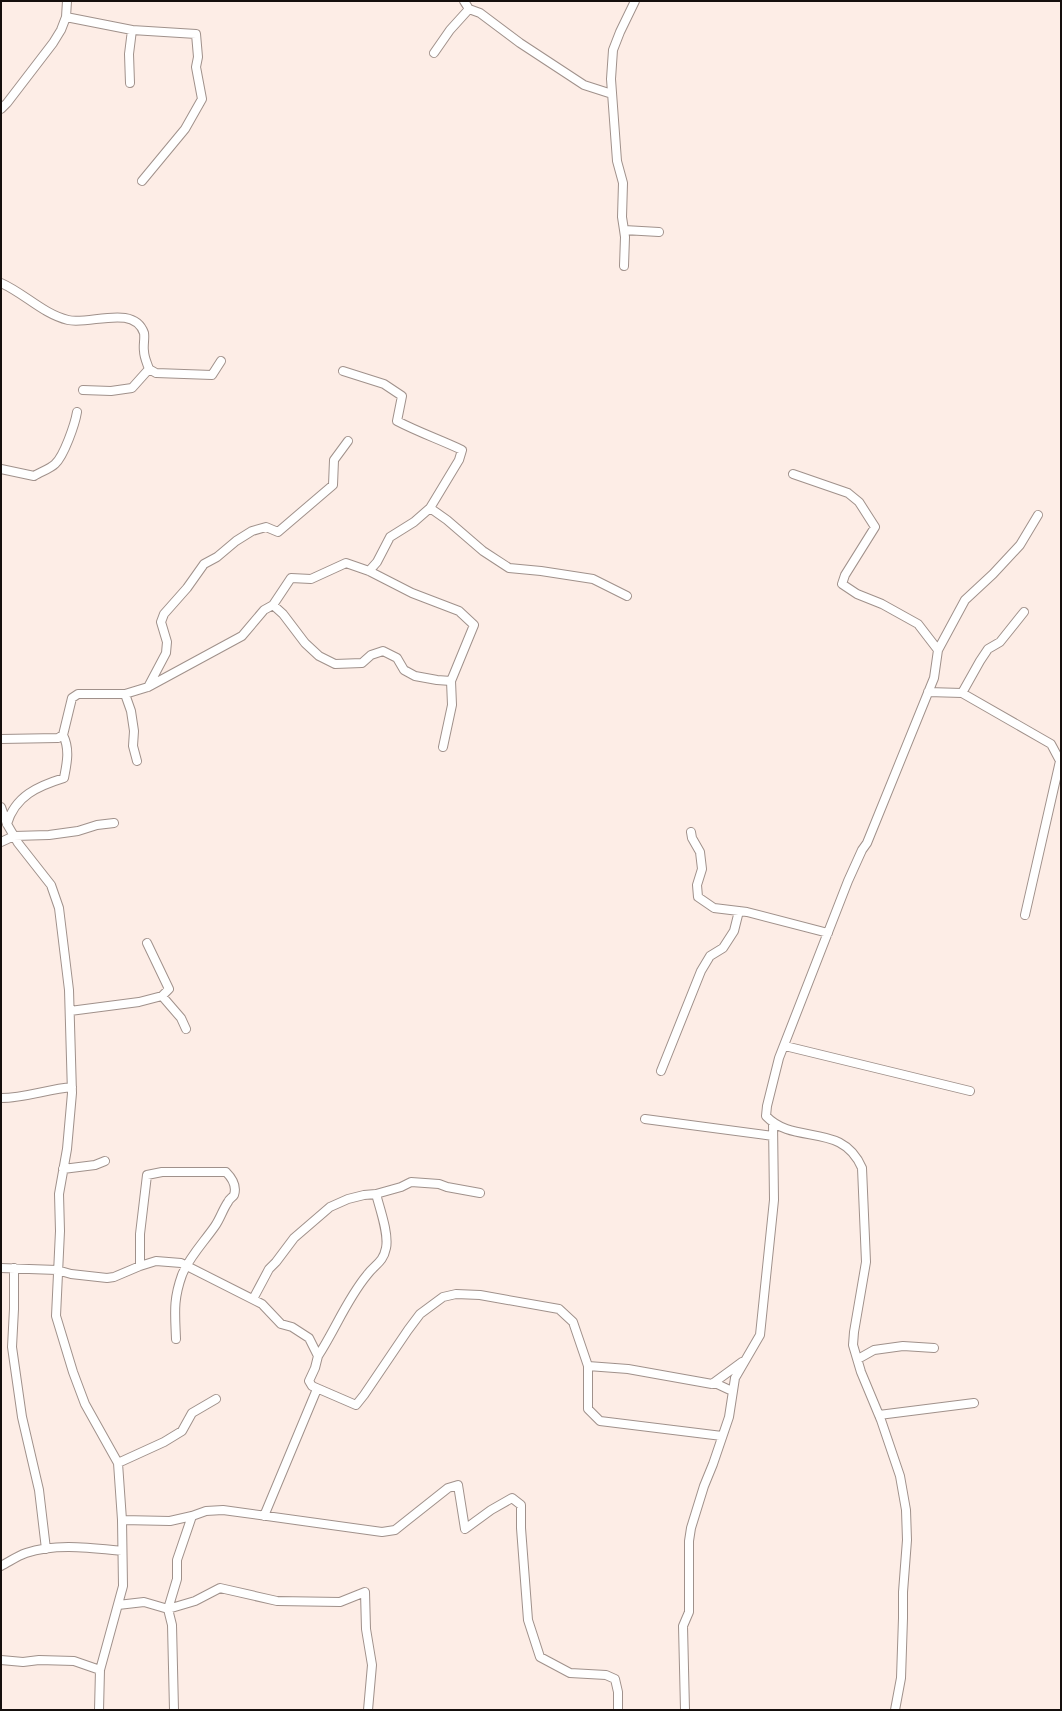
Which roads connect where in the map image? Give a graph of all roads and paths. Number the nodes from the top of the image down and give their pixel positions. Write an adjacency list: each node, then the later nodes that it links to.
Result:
1 (67, 1): 5 (street)
2 (464, 1): 4 (street)
3 (635, 1): 9 (street)
4 (469, 9): 7 (street); 9 (street)
5 (66, 17): 6 (street); 10 (street)
6 (132, 30): 8 (street); 11 (street)
7 (434, 53)
8 (130, 83)
9 (612, 94): 12 (street)
10 (1, 109)
11 (142, 181)
12 (624, 230): 13 (street); 14 (street)
13 (659, 232)
14 (624, 266)
15 (1, 284): 17 (street)
16 (221, 361): 17 (street)
17 (149, 369): 19 (street)
18 (343, 371): 24 (street)
19 (83, 390)
20 (77, 412): 22 (street)
21 (348, 441): 32 (street)
22 (1, 469)
23 (793, 474): 30 (street)
24 (430, 508): 26 (street); 27 (street)
25 (1038, 515): 30 (street)
26 (369, 571): 28 (street); 31 (street)
27 (627, 596)
28 (273, 605): 31 (street); 32 (street)
29 (1024, 612): 34 (street)
30 (938, 650): 33 (street)
31 (451, 681): 38 (street)
32 (148, 687): 35 (street)
33 (928, 692): 34 (street); 48 (street)
34 (962, 693): 47 (street)
35 (125, 694): 36 (street); 39 (street)
36 (63, 735): 37 (street); 42 (street)
37 (1, 739)
38 (443, 747)
39 (136, 761)
40 (1, 807): 42 (street)
41 (114, 823): 44 (street)
42 (7, 824): 44 (street)
43 (691, 832): 46 (street)
44 (14, 836): 45 (street); 51 (street)
45 (1, 842)
46 (739, 911): 48 (street); 54 (street)
47 (1025, 915)
48 (828, 933): 53 (street)
49 (147, 942): 50 (street)
50 (162, 996): 51 (street); 52 (street)
51 (70, 1011): 55 (street)
52 (186, 1029)
53 (785, 1046): 56 (street); 59 (street)
54 (661, 1071)
55 (72, 1087): 57 (street); 62 (street)
56 (970, 1091)
57 (1, 1098)
58 (645, 1119): 60 (street)
59 (773, 1123): 60 (street); 75 (street)
60 (773, 1136): 74 (street)
61 (105, 1161): 62 (street)
62 (63, 1169): 69 (street)
63 (480, 1193): 64 (street)
64 (376, 1194): 70 (street); 73 (street)
65 (187, 1265): 66 (street); 66 (street); 70 (street); 71 (street)
66 (140, 1266): 69 (street)
67 (1, 1268): 68 (street)
68 (14, 1268): 69 (street); 88 (street)
69 (57, 1270): 84 (street)
70 (253, 1299): 73 (street)
71 (176, 1339)
72 (934, 1348): 75 (street)
73 (318, 1356): 78 (street)
74 (746, 1358): 77 (street); 79 (street)
75 (858, 1359): 82 (street)
76 (588, 1366): 77 (street); 78 (street); 83 (street)
77 (712, 1384): 79 (street)
78 (317, 1389): 86 (street)
79 (732, 1391): 83 (street)
80 (216, 1399): 84 (street)
81 (974, 1403): 82 (street)
82 (879, 1415): 100 (street)
83 (722, 1436): 99 (street)
84 (118, 1463): 87 (street)
85 (192, 1516): 86 (street); 87 (street); 92 (street)
86 (264, 1516): 98 (street)
87 (122, 1520): 89 (street)
88 (46, 1549): 89 (street); 90 (street)
89 (122, 1551): 91 (street)
90 (1, 1566)
91 (118, 1605): 92 (street); 94 (street)
92 (168, 1609): 96 (street); 97 (street)
93 (1, 1660): 94 (street)
94 (100, 1670): 95 (street)
95 (99, 1710)
96 (174, 1710)
97 (368, 1710)
98 (618, 1710)
99 (685, 1710)
100 (895, 1710)

